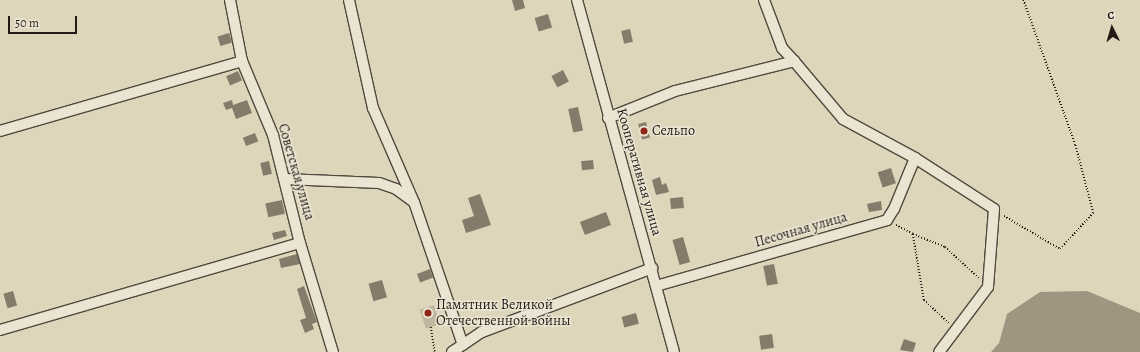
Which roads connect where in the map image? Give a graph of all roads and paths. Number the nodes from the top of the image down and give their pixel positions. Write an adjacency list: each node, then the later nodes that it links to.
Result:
1 (230, 0): 6 (street, Советская улица)
2 (349, 0): 12 (street)
3 (577, 0): 8 (street, Кооперативная улица)
4 (764, 0): 7 (street)
5 (1023, 0): 13 (path)
6 (242, 61): 9 (street); 11 (street, Советская улица)
7 (794, 61): 8 (street); 10 (street)
8 (608, 118): 17 (street, Кооперативная улица)
9 (0, 132)
10 (915, 158): 13 (street); 14 (street)
11 (285, 179): 12 (street); 16 (street, Советская улица)
12 (414, 202): 23 (street)
13 (994, 209): 19 (street)
14 (887, 220): 15 (path); 18 (street, Песочная улица)
15 (913, 234): 19 (path); 22 (path)
16 (300, 243): 21 (street); 24 (street, Советская улица)
17 (652, 268): 18 (street, Кооперативная улица); 23 (street)
18 (656, 286): 27 (street, Кооперативная улица)
19 (988, 287): 22 (street)
20 (431, 327): 25 (path)
21 (0, 330)
22 (956, 330): 28 (street)
23 (463, 344): 26 (street)
24 (334, 352)
25 (435, 352)
26 (452, 352)
27 (674, 352)
28 (939, 352)

